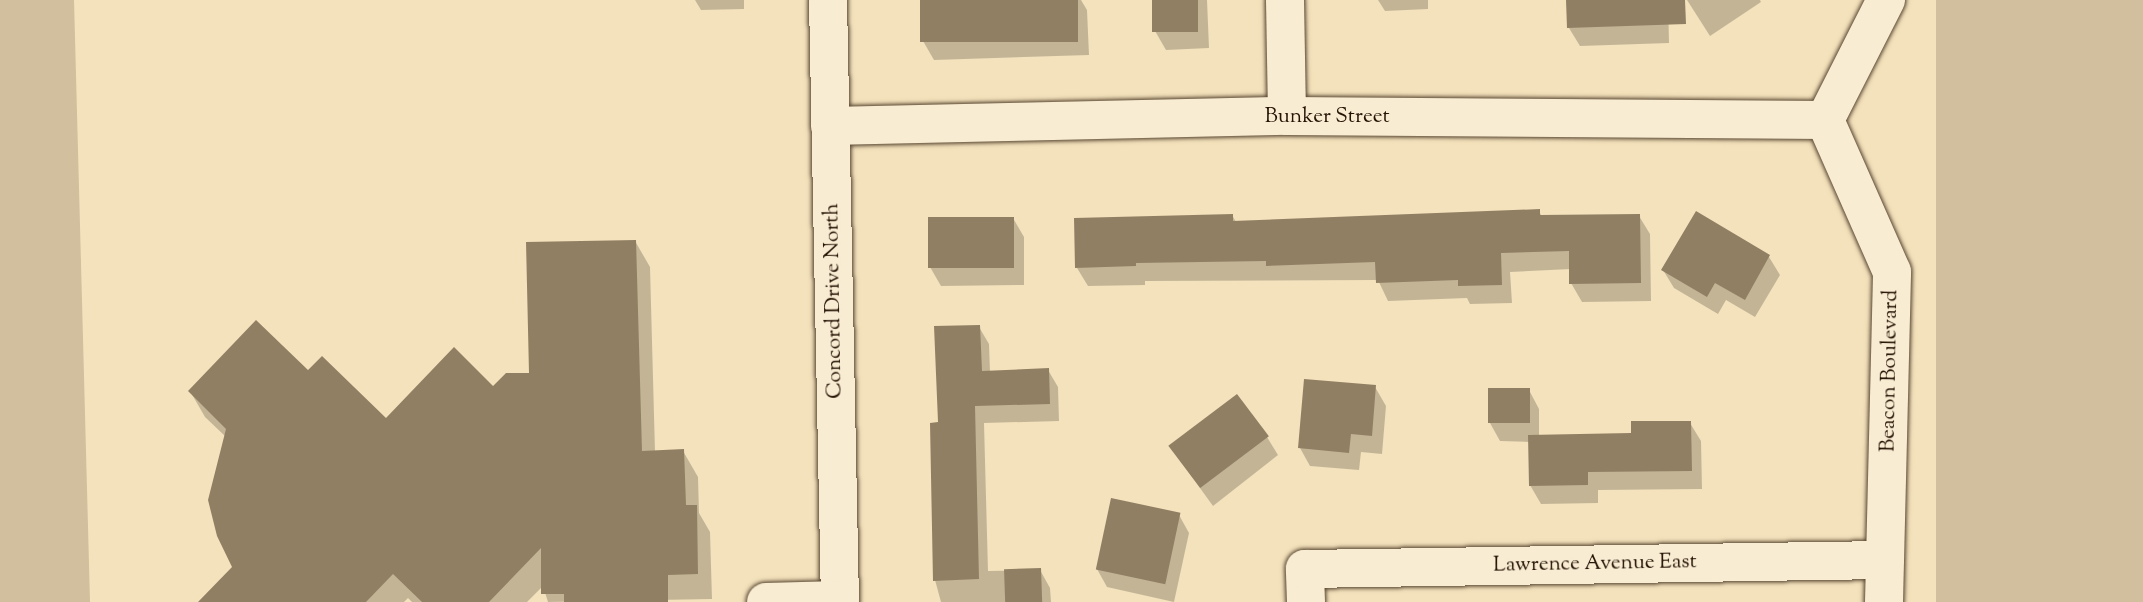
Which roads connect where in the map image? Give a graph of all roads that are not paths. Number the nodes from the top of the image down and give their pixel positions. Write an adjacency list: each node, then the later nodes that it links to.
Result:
1 (828, 0): 6 (street, Concord Drive North)
2 (1285, 0): 4 (street)
3 (1886, 0): 5 (street)
4 (1287, 116): 5 (street, Bunker Street); 6 (street, Bunker Street)
5 (1825, 120): 7 (street, Beacon Boulevard)
6 (830, 126): 9 (street, Concord Drive North)
7 (1885, 560): 8 (street, Lawrence Avenue East); 11 (street, Beacon Boulevard)
8 (1306, 585)
9 (839, 601): 10 (street)
10 (766, 602)
11 (1884, 602)

